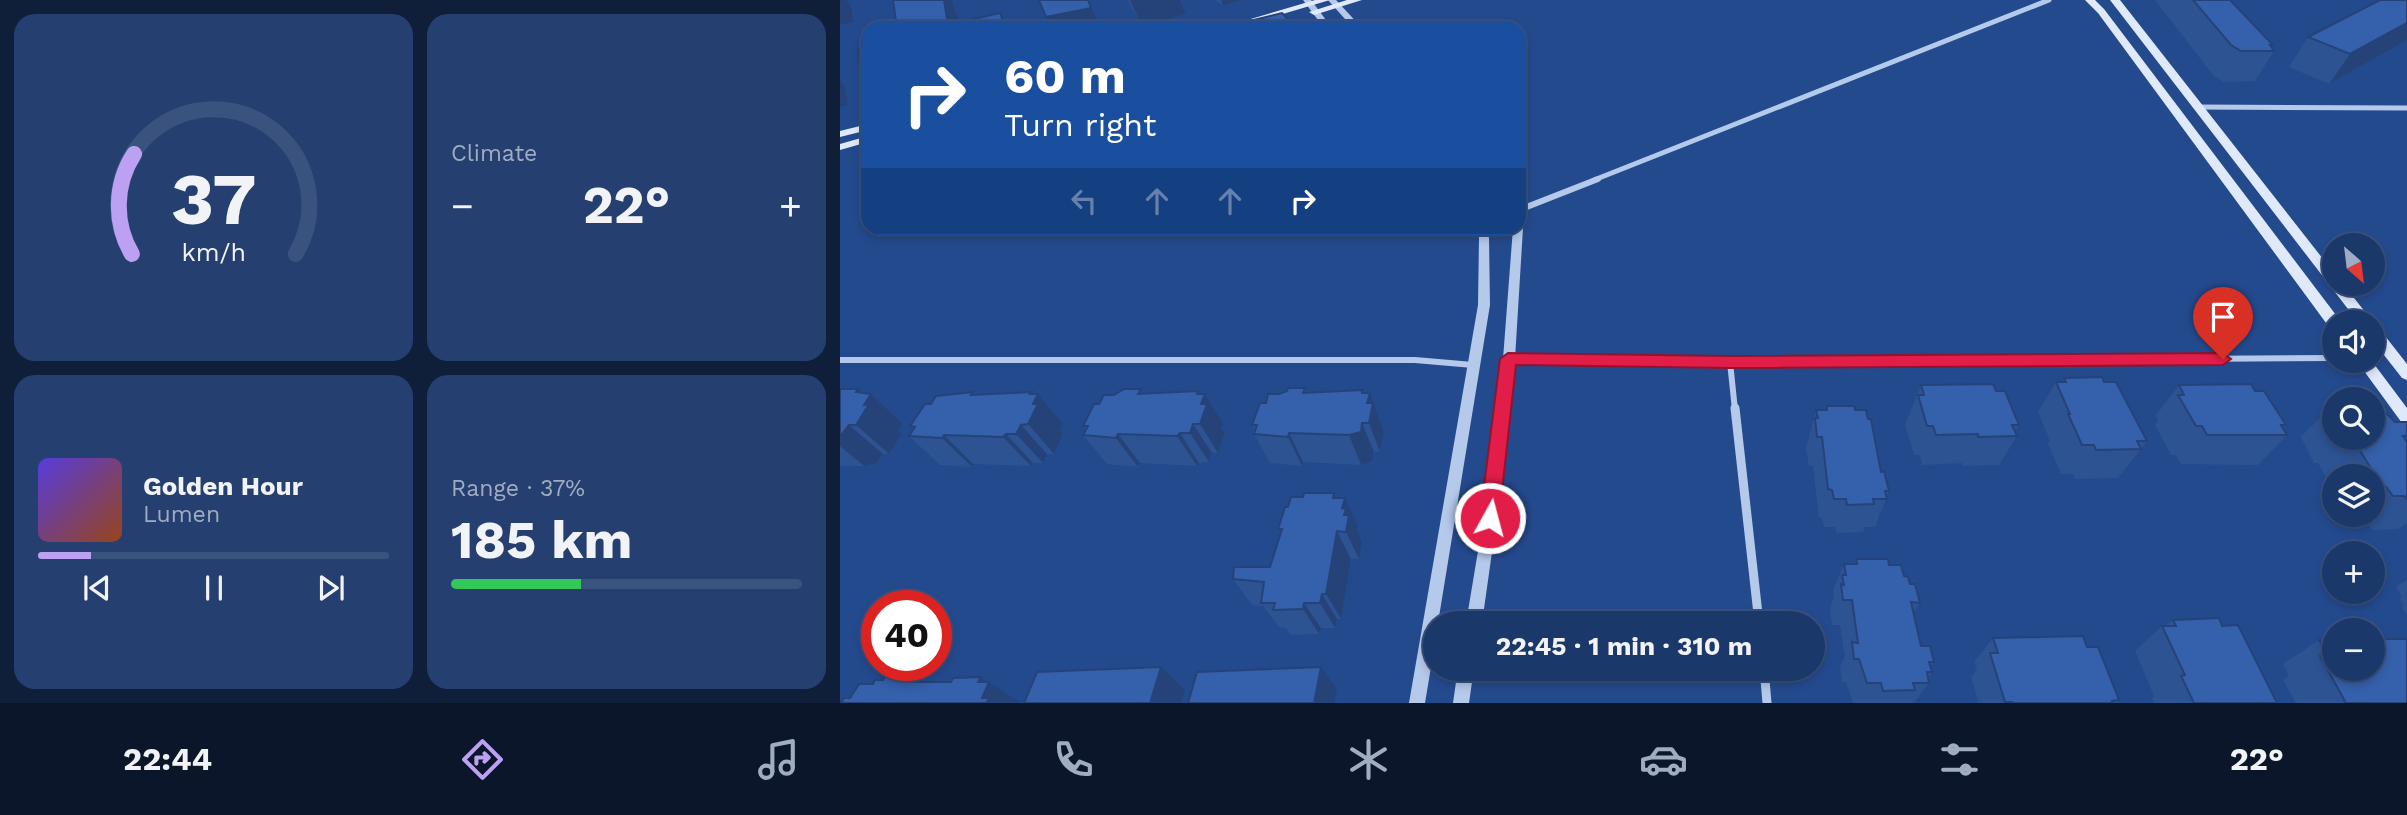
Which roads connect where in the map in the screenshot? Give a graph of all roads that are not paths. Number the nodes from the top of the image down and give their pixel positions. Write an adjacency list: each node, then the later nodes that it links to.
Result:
1 (1325, 0): 7 (main road)
2 (1357, 0): 6 (main road)
3 (2049, 0): 18 (street)
4 (2090, 0): 23 (main road)
5 (2115, 0): 12 (main road)
6 (1335, 3): 7 (main road); 11 (street)
7 (1311, 5): 8 (main road); 9 (main road); 10 (street)
8 (1251, 21)
9 (1275, 21)
10 (1323, 21)
11 (1352, 21)
12 (2198, 107): 13 (street); 21 (main road)
13 (2407, 108)
14 (861, 129): 15 (main road)
15 (840, 134)
16 (861, 140): 17 (main road)
17 (840, 146)
18 (1526, 206)
19 (1483, 235): 30 (street)
20 (1517, 235): 27 (street)
21 (2322, 265)
22 (2346, 296): 24 (main road)
23 (2324, 310)
24 (2357, 310)
25 (2385, 346): 31 (main road)
26 (2322, 358): 29 (street)
27 (1508, 359): 29 (street); 34 (street)
28 (840, 360): 30 (street)
29 (1730, 362): 35 (street)
30 (1473, 365): 38 (street)
31 (2406, 371)
32 (2373, 373): 33 (main road)
33 (2407, 419)
34 (1476, 611)
35 (1758, 611)
36 (1464, 681): 39 (street)
37 (1764, 681): 40 (street)
38 (1417, 703)
39 (1461, 703)
40 (1767, 703)

